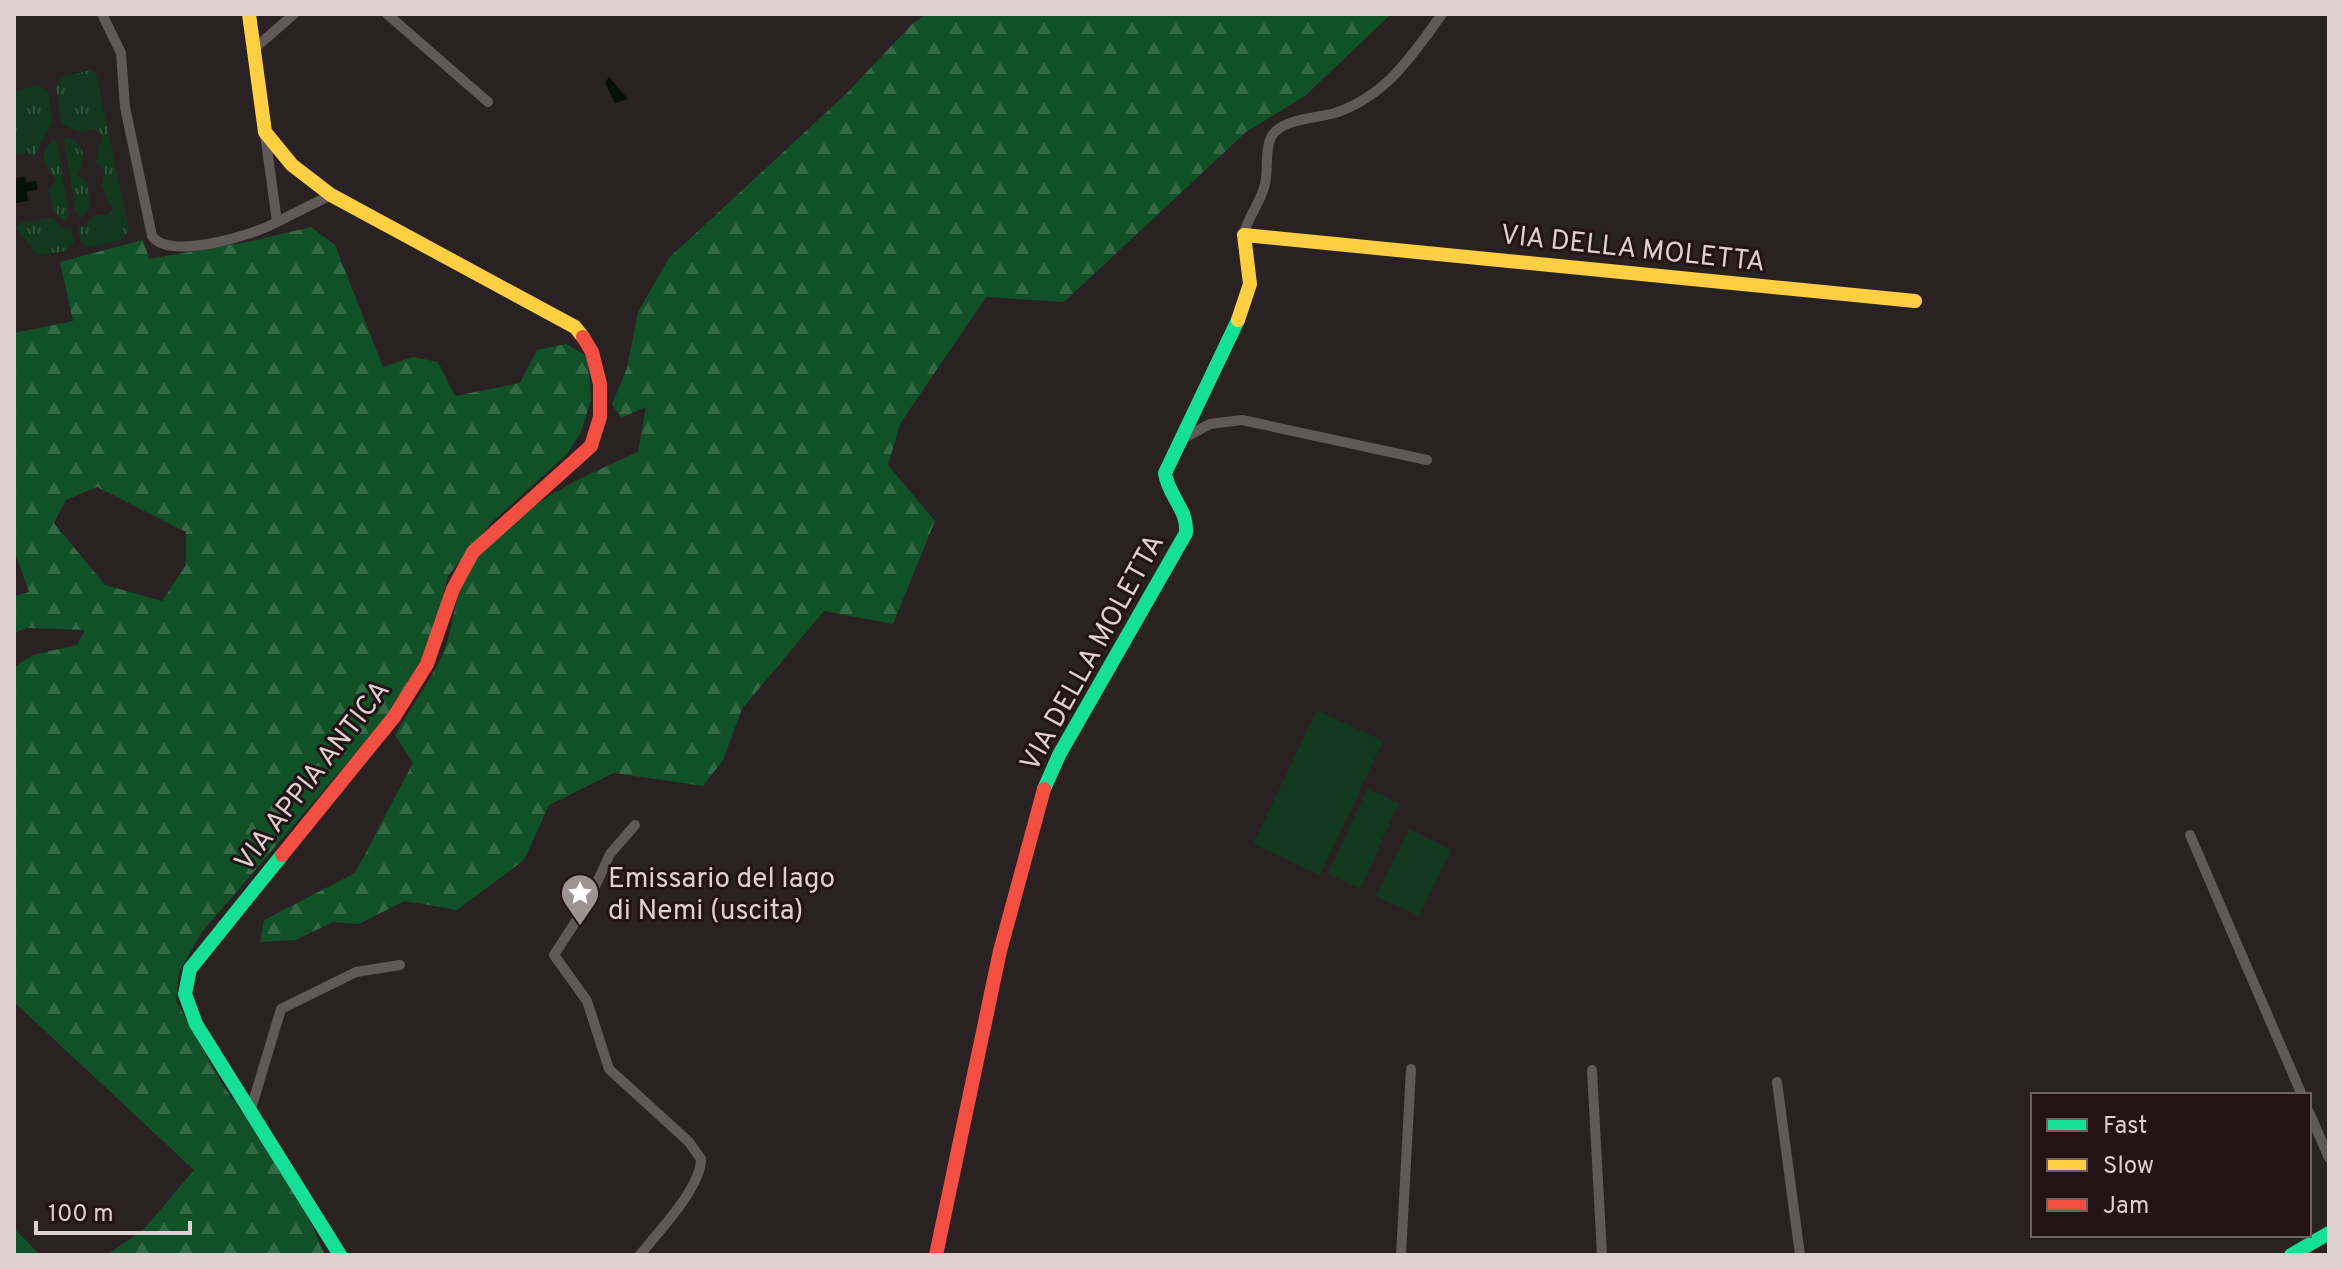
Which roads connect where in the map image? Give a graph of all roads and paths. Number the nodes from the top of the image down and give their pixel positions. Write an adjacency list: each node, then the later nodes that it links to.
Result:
1 (102, 14): 10 (street)
2 (249, 14): 6 (street)
3 (294, 14): 6 (street)
4 (387, 14): 7 (street)
5 (1442, 14): 11 (street)
6 (255, 48): 8 (street)
7 (488, 102)
8 (265, 132): 9 (street, VIA APPIA ANTICA); 10 (street)
9 (331, 195): 10 (street); 22 (street, VIA APPIA ANTICA)
10 (277, 222)
11 (1244, 235): 12 (street, VIA DELLA MOLETTA); 13 (street, VIA DELLA MOLETTA)
12 (1915, 301)
13 (1180, 440): 14 (street); 28 (street, VIA DELLA MOLETTA)
14 (1427, 460)
15 (635, 825): 27 (street)
16 (2190, 835): 21 (street)
17 (400, 965): 22 (street)
18 (1411, 1069): 29 (street)
19 (1592, 1070): 30 (street)
20 (1777, 1082): 31 (street)
21 (2301, 1093)
22 (250, 1112): 26 (street, VIA APPIA ANTICA)
23 (2311, 1117): 24 (street)
24 (2329, 1158)
25 (2329, 1233): 32 (street)
26 (340, 1255)
27 (640, 1255)
28 (936, 1255)
29 (1401, 1255)
30 (1602, 1255)
31 (1800, 1255)
32 (2291, 1255)

